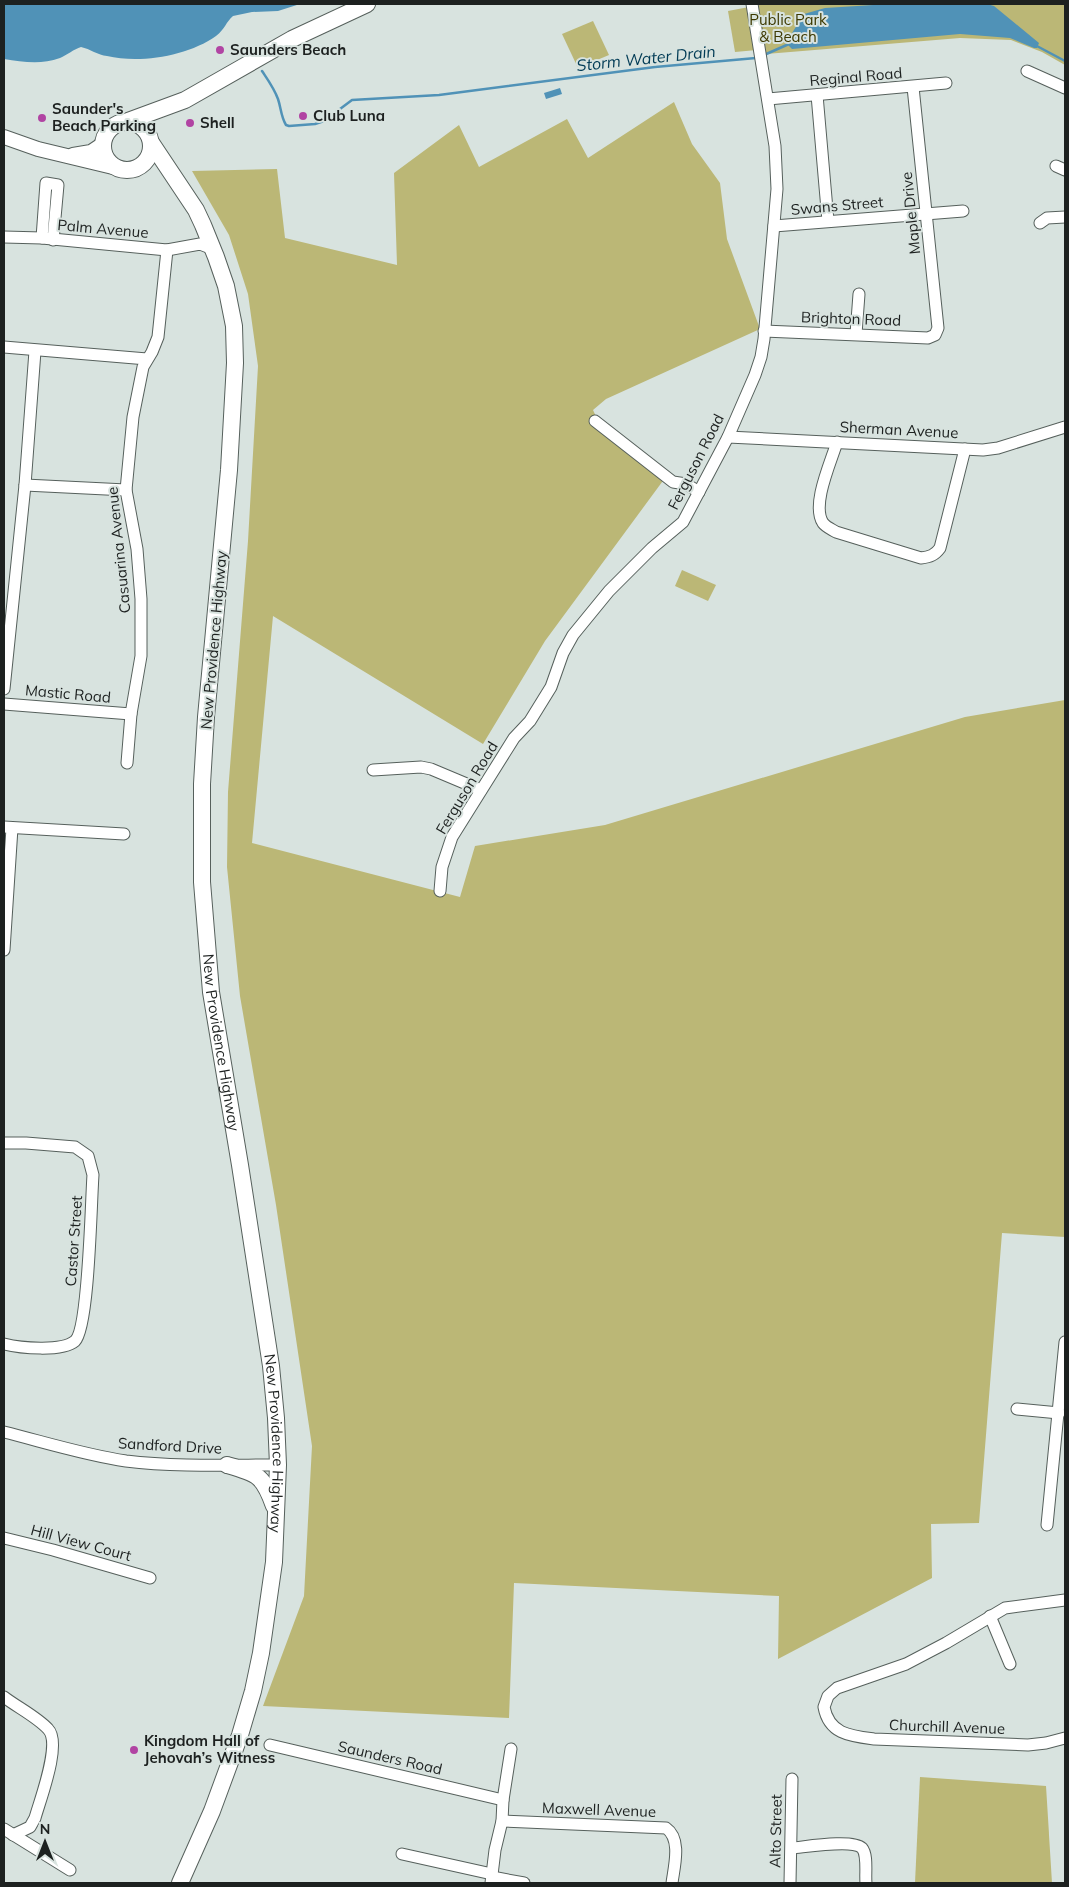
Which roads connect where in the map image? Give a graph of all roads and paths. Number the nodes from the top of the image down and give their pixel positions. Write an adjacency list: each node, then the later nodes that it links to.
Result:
1 (368, 4): 8 (highway)
2 (752, 4): 9 (street, Ferguson Road)
3 (1027, 71): 6 (street)
4 (946, 83): 5 (street, Reginal Road)
5 (913, 87): 7 (street, Reginal Road); 19 (street, Maple Drive)
6 (1065, 88)
7 (817, 95): 9 (street, Reginal Road); 21 (street)
8 (186, 100): 10 (highway); 12 (highway)
9 (768, 100): 23 (street, Ferguson Road)
10 (128, 121): 12 (highway); 13 (highway)
11 (4, 137): 14 (main road)
12 (151, 142): 15 (highway); 17 (highway, New Providence Highway)
13 (103, 144): 14 (main road); 16 (highway)
14 (62, 155): 16 (main road)
15 (143, 164): 16 (highway); 17 (highway, New Providence Highway)
16 (117, 168)
17 (186, 195): 25 (highway, New Providence Highway)
18 (963, 211): 19 (street, Swans Street)
19 (926, 213): 21 (street, Swans Street); 30 (street, Maple Drive)
20 (1065, 217): 22 (street)
21 (828, 221): 23 (street, Swans Street)
22 (1040, 223)
23 (774, 226): 28 (street, Ferguson Road)
24 (4, 237): 26 (street, Palm Avenue)
25 (206, 242): 26 (street, Palm Avenue); 60 (highway, New Providence Highway)
26 (168, 250): 33 (street, Casuarina Avenue)
27 (858, 294): 29 (street)
28 (764, 330): 29 (street, Brighton Road); 36 (street, Ferguson Road)
29 (856, 334): 30 (street, Brighton Road)
30 (935, 335)
31 (4, 348): 32 (street)
32 (35, 351): 33 (street); 39 (street)
33 (147, 359): 40 (street, Casuarina Avenue)
34 (596, 421): 41 (street)
35 (1065, 427): 38 (street, Sherman Avenue)
36 (728, 437): 37 (street, Sherman Avenue); 41 (street, Ferguson Road)
37 (837, 442): 38 (street, Sherman Avenue); 38 (street)
38 (965, 449)
39 (25, 485): 40 (street); 42 (street)
40 (126, 490): 44 (street, Casuarina Avenue)
41 (699, 492): 47 (street, Ferguson Road)
42 (4, 688)
43 (4, 704): 44 (street, Mastic Road)
44 (130, 714): 45 (street, Casuarina Avenue)
45 (127, 763)
46 (372, 770): 47 (street)
47 (481, 790): 50 (street, Ferguson Road)
48 (8, 827): 49 (street); 51 (street)
49 (124, 834)
50 (440, 891)
51 (4, 950)
52 (4, 1143): 54 (street, Castor Street)
53 (1065, 1342): 55 (street)
54 (4, 1344)
55 (1061, 1406): 56 (street); 58 (street)
56 (1017, 1409)
57 (4, 1432): 59 (street, Sandford Drive)
58 (1060, 1450): 62 (street)
59 (227, 1465): 60 (street, Sandford Drive); 61 (highway)
60 (278, 1465): 61 (highway, New Providence Highway)
61 (276, 1513): 80 (highway, New Providence Highway)
62 (1047, 1525)
63 (4, 1538): 64 (street, Hill View Court)
64 (150, 1578)
65 (1065, 1600): 66 (street)
66 (990, 1616): 67 (street); 69 (street, Churchill Avenue)
67 (1010, 1664)
68 (4, 1698): 75 (street)
69 (1065, 1738)
70 (270, 1745): 73 (street, Saunders Road)
71 (511, 1748): 73 (street)
72 (792, 1779): 76 (street, Alto Street)
73 (503, 1800): 74 (street)
74 (502, 1821): 79 (street); 82 (street, Maxwell Avenue)
75 (8, 1832): 78 (street)
76 (792, 1848): 83 (street, Alto Street); 84 (street)
77 (402, 1854): 79 (street)
78 (70, 1870)
79 (492, 1878): 81 (street)
80 (180, 1883)
81 (524, 1883)
82 (672, 1883)
83 (790, 1883)
84 (866, 1883)

